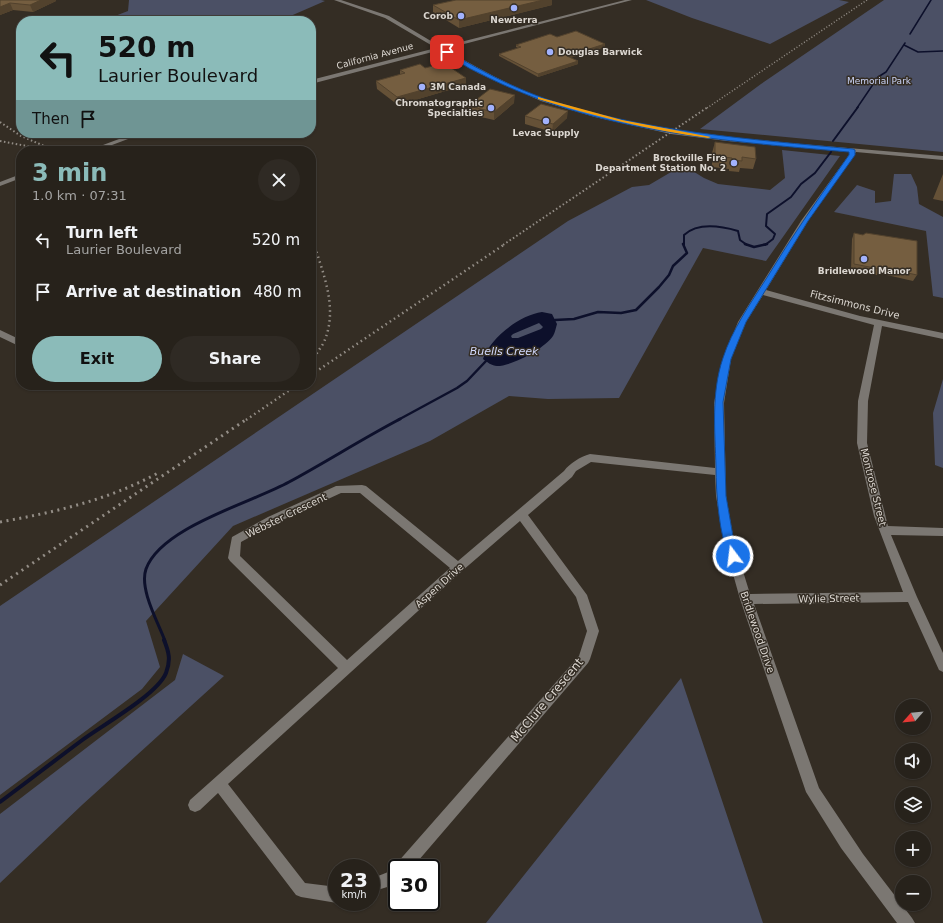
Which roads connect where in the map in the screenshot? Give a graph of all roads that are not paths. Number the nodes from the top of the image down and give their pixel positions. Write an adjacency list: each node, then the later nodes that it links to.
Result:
1 (336, 0): 3 (street)
2 (630, 0): 3 (street, California Avenue)
3 (441, 48): 4 (street, California Avenue); 7 (street)
4 (316, 81)
5 (127, 138): 6 (street)
6 (104, 146)
7 (853, 150): 8 (street); 11 (street, Bridlewood Drive)
8 (943, 158)
9 (16, 178): 10 (street)
10 (0, 184)
11 (762, 292): 12 (street, Fitzsimmons Drive); 16 (street, Bridlewood Drive)
12 (880, 322): 14 (street, Fitzsimmons Drive); 18 (street, Montrose Street)
13 (0, 333): 15 (street)
14 (943, 336)
15 (16, 341)
16 (720, 472): 17 (street, Aspen Drive); 22 (street, Bridlewood Drive)
17 (521, 514): 20 (street, Aspen Drive); 27 (street, McClure Crescent)
18 (884, 530): 19 (street); 21 (street, Montrose Street)
19 (943, 532)
20 (458, 568): 24 (street, Aspen Drive); 24 (street, Webster Crescent)
21 (911, 597): 22 (street, Wylie Street); 23 (street, Montrose Street)
22 (746, 599): 29 (street, Bridlewood Drive)
23 (943, 666)
24 (346, 668): 25 (street, Aspen Drive)
25 (219, 783): 26 (street, Aspen Drive); 28 (street)
26 (195, 805)
27 (410, 859)
28 (328, 894)
29 (907, 923)

